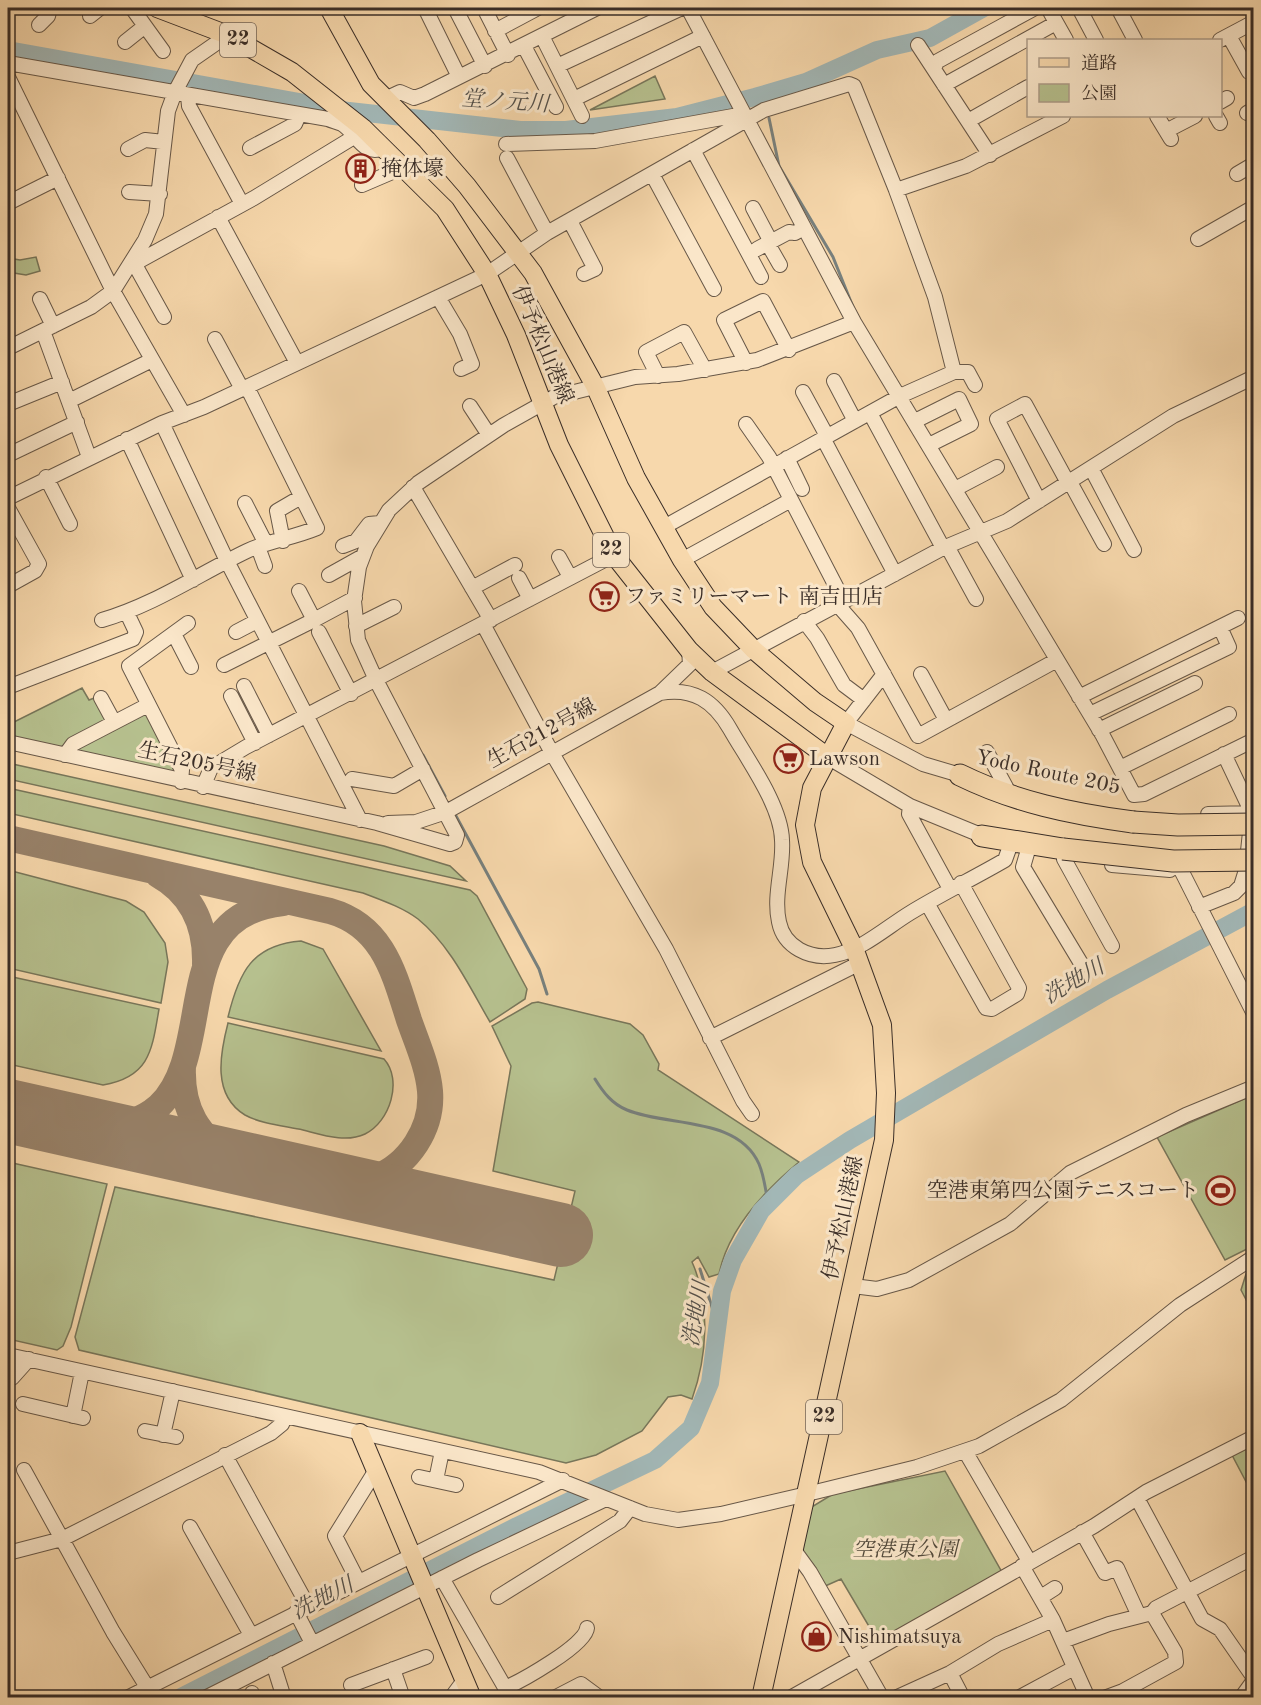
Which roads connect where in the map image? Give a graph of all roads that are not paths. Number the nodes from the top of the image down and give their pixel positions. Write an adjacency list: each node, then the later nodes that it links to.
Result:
1 (51, 8): 19 (street)
2 (132, 8): 20 (street)
3 (157, 8): 23 (main road, 伊予松山港線 / 22)
4 (330, 8): 48 (main road, 伊予松山港線)
5 (425, 8): 43 (street)
6 (455, 8): 38 (street)
7 (483, 8): 22 (street)
8 (538, 8): 22 (street)
9 (597, 8): 24 (street)
10 (682, 8): 21 (street)
11 (688, 8): 25 (street)
12 (1035, 8): 40 (street)
13 (1048, 8): 18 (street)
14 (1079, 8): 30 (street)
15 (1118, 8): 31 (street)
16 (633, 13): 21 (street)
17 (1254, 22): 26 (street)
18 (1056, 23): 28 (street); 29 (street)
19 (39, 25)
20 (145, 26): 32 (street); 35 (street)
21 (640, 27): 39 (street)
22 (495, 31): 36 (street)
23 (228, 35): 46 (street); 57 (main road, 伊予松山港線 / 22)
24 (542, 36): 34 (street); 39 (street)
25 (703, 36): 47 (street); 50 (street)
26 (1225, 38): 41 (street)
27 (1027, 39): 44 (street)
28 (1028, 39)
29 (1065, 39)
30 (1095, 39)
31 (1134, 39)
32 (125, 42)
33 (918, 45): 40 (street)
34 (524, 46): 36 (street); 49 (street)
35 (163, 51)
36 (508, 55): 38 (street)
37 (8, 63): 46 (street)
38 (485, 66): 43 (street)
39 (557, 66): 47 (street)
40 (934, 67): 44 (street)
41 (1249, 72)
42 (8, 77): 67 (street)
43 (459, 77): 48 (street)
44 (944, 86): 56 (street)
45 (1027, 88): 56 (street)
46 (180, 93): 51 (street); 58 (street); 73 (street)
47 (574, 99): 52 (street)
48 (386, 100): 81 (main road, 伊予松山港線)
49 (556, 107)
50 (744, 114): 61 (street); 69 (street); 78 (street); 79 (street)
51 (299, 115): 57 (street); 59 (street)
52 (582, 116)
53 (1061, 117): 62 (street)
54 (1158, 117): 55 (street)
55 (1194, 117)
56 (968, 121): 62 (street)
57 (359, 132): 64 (main road, 伊予松山港線 / 22); 73 (street)
58 (164, 142): 60 (street); 71 (street)
59 (250, 148)
60 (128, 149)
61 (693, 150): 65 (street); 82 (street)
62 (990, 155): 69 (street)
63 (1254, 165): 66 (street)
64 (404, 167): 68 (street); 85 (main road, 伊予松山港線 / 22)
65 (652, 174): 77 (street); 88 (street)
66 (1237, 174)
67 (58, 178): 72 (street); 89 (street)
68 (362, 185)
69 (896, 190): 103 (street)
70 (129, 192): 71 (street)
71 (160, 194): 83 (street)
72 (8, 203)
73 (242, 204): 76 (street)
74 (1254, 207): 80 (street)
75 (753, 208): 82 (street)
76 (218, 217): 83 (street); 99 (street)
77 (570, 220): 79 (street); 86 (street)
78 (804, 228): 82 (street); 93 (street)
79 (547, 234): 81 (street)
80 (1198, 239)
81 (518, 251): 85 (street); 109 (main road, 伊予松山港線)
82 (757, 252): 84 (street); 87 (street)
83 (132, 265): 89 (street); 92 (street)
84 (780, 265)
85 (487, 274): 90 (street); 114 (main road, 伊予松山港線 / 22)
86 (584, 274)
87 (761, 277)
88 (714, 290)
89 (113, 291): 94 (street); 98 (street)
90 (438, 297): 99 (street); 101 (street)
91 (40, 299): 94 (street)
92 (164, 316)
93 (854, 322): 97 (street); 112 (street)
94 (48, 329): 96 (street); 107 (street)
95 (215, 339): 110 (street)
96 (8, 348)
97 (789, 350): 100 (street); 100 (street)
98 (152, 360): 113 (street); 118 (street)
99 (297, 363): 110 (street)
100 (746, 363): 102 (street)
101 (461, 369)
102 (705, 370): 104 (street); 104 (street)
103 (954, 372): 108 (street); 112 (street)
104 (658, 376): 109 (street)
105 (1254, 377): 133 (street)
106 (834, 381): 119 (street)
107 (62, 382): 113 (street); 115 (street)
108 (975, 385)
109 (595, 386): 114 (street); 146 (main road, 伊予松山港線)
110 (244, 388): 118 (street); 139 (street)
111 (803, 392): 125 (street)
112 (900, 396): 117 (street); 120 (street)
113 (69, 401): 121 (street)
114 (543, 403): 124 (street); 154 (main road, 伊予松山港線 / 22)
115 (8, 404)
116 (470, 406): 124 (street)
117 (870, 413): 119 (street); 152 (street)
118 (184, 415): 122 (street)
119 (855, 421): 125 (street)
120 (915, 421): 127 (street); 127 (street)
121 (76, 422): 128 (street); 129 (street)
122 (162, 423): 126 (street); 158 (street)
123 (752, 427): 131 (street)
124 (489, 435): 138 (street)
125 (825, 437): 130 (street); 161 (street)
126 (127, 439): 129 (street); 163 (street)
127 (929, 446): 137 (street)
128 (8, 455)
129 (89, 457): 134 (street)
130 (787, 458): 131 (street); 136 (street)
131 (773, 466): 141 (street); 146 (street)
132 (997, 467): 137 (street)
133 (1091, 468): 135 (street); 153 (street)
134 (46, 477): 140 (street); 145 (street)
135 (1069, 483): 142 (street); 142 (street); 149 (street)
136 (802, 489)
137 (955, 489): 147 (street)
138 (415, 490): 144 (street); 165 (street)
139 (301, 497): 148 (street); 148 (street)
140 (8, 499): 164 (street)
141 (790, 500): 157 (street); 170 (street)
142 (1039, 501): 147 (street)
143 (245, 502): 150 (street)
144 (380, 523): 151 (street); 155 (street)
145 (70, 524)
146 (664, 527): 157 (main road, 伊予松山港線)
147 (980, 531): 152 (street); 187 (street)
148 (283, 541): 150 (street)
149 (1104, 544)
150 (262, 545): 158 (street); 159 (street)
151 (343, 546)
152 (945, 547): 161 (street); 168 (street)
153 (1130, 549)
154 (614, 555): 162 (street); 185 (main road, 伊予松山港線 / 22)
155 (363, 556): 160 (street); 167 (street)
156 (559, 557): 162 (street)
157 (682, 560): 186 (main road, 伊予松山港線)
158 (227, 561): 163 (street); 175 (street)
159 (265, 566)
160 (329, 574)
161 (895, 574): 170 (street)
162 (570, 578): 169 (street)
163 (193, 580): 172 (street)
164 (8, 586)
165 (472, 588): 169 (street); 177 (street)
166 (299, 591): 180 (street)
167 (355, 598): 180 (street); 181 (street)
168 (976, 598)
169 (530, 599): 177 (street)
170 (840, 602): 176 (street); 191 (street)
171 (394, 607): 181 (street)
172 (127, 613): 174 (street); 196 (street)
173 (1238, 618): 179 (street)
174 (102, 620)
175 (257, 621): 182 (street); 184 (street)
176 (804, 621): 186 (street); 202 (street)
177 (487, 622): 193 (street); 216 (street)
178 (188, 623): 183 (street)
179 (1216, 625): 201 (street); 204 (street)
180 (316, 626): 184 (street); 198 (street)
181 (356, 626): 193 (street)
182 (236, 632)
183 (174, 634): 189 (street); 203 (street)
184 (268, 642): 188 (street); 206 (street)
185 (689, 650): 190 (main road, 伊予松山港線 / 22); 197 (street)
186 (754, 650): 190 (street); 209 (main road, 伊予松山港線)
187 (1057, 660): 201 (street); 207 (street)
188 (224, 665)
189 (191, 667)
190 (712, 672): 219 (main road, 伊予松山港線 / 22)
191 (884, 674): 202 (street); 207 (street)
192 (921, 674): 207 (street)
193 (376, 680): 198 (street); 221 (street)
194 (1195, 683): 210 (street)
195 (244, 686): 211 (street)
196 (8, 687)
197 (660, 693): 216 (street, 生石212号線); 242 (street)
198 (351, 694): 206 (street)
199 (231, 696): 214 (street)
200 (101, 698): 208 (street)
201 (1079, 698): 204 (street)
202 (864, 700): 209 (street)
203 (148, 705): 208 (street); 224 (street)
204 (1090, 714): 210 (street)
205 (1229, 714): 220 (street)
206 (306, 717): 211 (street); 230 (street)
207 (946, 720)
208 (114, 722): 218 (street)
209 (846, 723): 219 (main road, 伊予松山港線 / 22); 222 (street, Yodo Route 205)
210 (1099, 730): 220 (street)
211 (269, 735): 214 (street)
212 (1254, 740): 215 (street)
213 (8, 742): 218 (street, 生石205号線)
214 (255, 743): 225 (street)
215 (1228, 748): 220 (street); 229 (street)
216 (552, 753): 228 (street, 生石212号線); 246 (street)
217 (987, 753): 226 (street)
218 (65, 755): 224 (street, 生石205号線)
219 (829, 758): 227 (street); 242 (main road, 伊予松山港線 / 22)
220 (1120, 768)
221 (423, 769): 223 (street); 228 (street)
222 (960, 776): 226 (street, Yodo Route 205); 229 (highway, bridge)
223 (352, 779)
224 (181, 782): 225 (street, 生石205号線)
225 (203, 787): 230 (street, 生石205号線)
226 (1006, 787): 229 (street, Yodo Route 205)
227 (910, 806): 232 (street); 238 (street)
228 (446, 812): 231 (street, 生石212号線); 231 (street)
229 (1253, 817): 236 (street)
230 (360, 820): 231 (street, 生石205号線)
231 (377, 823)
232 (982, 836): 233 (street); 235 (highway)
233 (1010, 846): 234 (street); 238 (street)
234 (1028, 850): 235 (street); 243 (street)
235 (1064, 854): 236 (highway, bridge); 237 (street); 241 (street)
236 (1251, 866): 237 (street); 240 (street)
237 (1180, 870): 240 (street)
238 (955, 886): 239 (street); 239 (street)
239 (927, 903): 242 (street)
240 (1199, 907): 244 (street)
241 (1112, 938)
242 (857, 956): 246 (street); 250 (main road, 伊予松山港線 / 22)
243 (1082, 965)
244 (1250, 999): 245 (street)
245 (1254, 1014)
246 (711, 1038): 248 (street)
247 (1254, 1087): 250 (street)
248 (752, 1114)
249 (1254, 1257): 262 (street)
250 (853, 1286): 270 (main road, 伊予松山港線 / 22)
251 (8, 1355): 252 (street)
252 (29, 1359): 253 (street); 254 (street)
253 (82, 1372): 255 (street); 256 (street)
254 (8, 1379)
255 (173, 1391): 257 (street); 258 (street)
256 (23, 1404)
257 (285, 1417): 259 (street); 263 (street)
258 (145, 1431)
259 (360, 1433): 261 (street); 265 (main road)
260 (1254, 1437): 272 (street)
261 (442, 1451): 267 (street); 268 (street)
262 (965, 1451): 270 (street); 281 (street)
263 (225, 1455): 276 (street); 288 (street)
264 (24, 1470): 276 (street)
265 (376, 1470): 280 (main road); 282 (street)
266 (419, 1477): 267 (street)
267 (436, 1480): 269 (street)
268 (568, 1482): 271 (street); 280 (street)
269 (456, 1485)
270 (807, 1494): 273 (street); 277 (main road, 伊予松山港線 / 22)
271 (603, 1497): 273 (street); 283 (street)
272 (1137, 1498): 275 (street); 285 (street)
273 (630, 1508): 286 (street)
274 (190, 1527): 292 (street)
275 (1082, 1533): 281 (street); 289 (street)
276 (62, 1539): 278 (street); 304 (street)
277 (794, 1550): 296 (street); 315 (main road, 伊予松山港線 / 22)
278 (8, 1553)
279 (1254, 1557): 285 (street)
280 (414, 1559): 282 (street); 283 (main road)
281 (1026, 1564): 287 (street); 296 (street)
282 (358, 1581): 288 (street)
283 (431, 1582): 294 (street); 301 (main road); 305 (street)
284 (1055, 1588): 287 (street)
285 (1187, 1592): 289 (street); 302 (street)
286 (498, 1597)
287 (1041, 1597): 290 (street)
288 (301, 1613): 292 (street); 294 (street)
289 (1146, 1614): 293 (street); 321 (street)
290 (1053, 1620): 293 (street); 300 (street)
291 (587, 1628): 305 (street)
292 (251, 1635): 304 (street)
293 (1063, 1641): 298 (street)
294 (311, 1642): 297 (street)
295 (420, 1656): 299 (street)
296 (861, 1658): 306 (street); 316 (street)
297 (273, 1663): 308 (street); 309 (street)
298 (1074, 1668): 319 (street); 320 (street)
299 (393, 1669): 303 (street); 310 (street)
300 (950, 1672): 317 (street); 318 (street)
301 (465, 1679): 311 (street); 312 (main road)
302 (1254, 1679): 322 (street)
303 (355, 1681)
304 (147, 1687): 307 (street)
305 (508, 1693)
306 (795, 1696)
307 (126, 1698)
308 (205, 1698)
309 (284, 1698)
310 (403, 1698)
311 (451, 1698)
312 (472, 1698)
313 (554, 1698): 314 (street)
314 (600, 1698)
315 (761, 1698)
316 (882, 1698)
317 (895, 1698)
318 (963, 1698)
319 (1018, 1698)
320 (1088, 1698)
321 (1104, 1698)
322 (1241, 1698)

